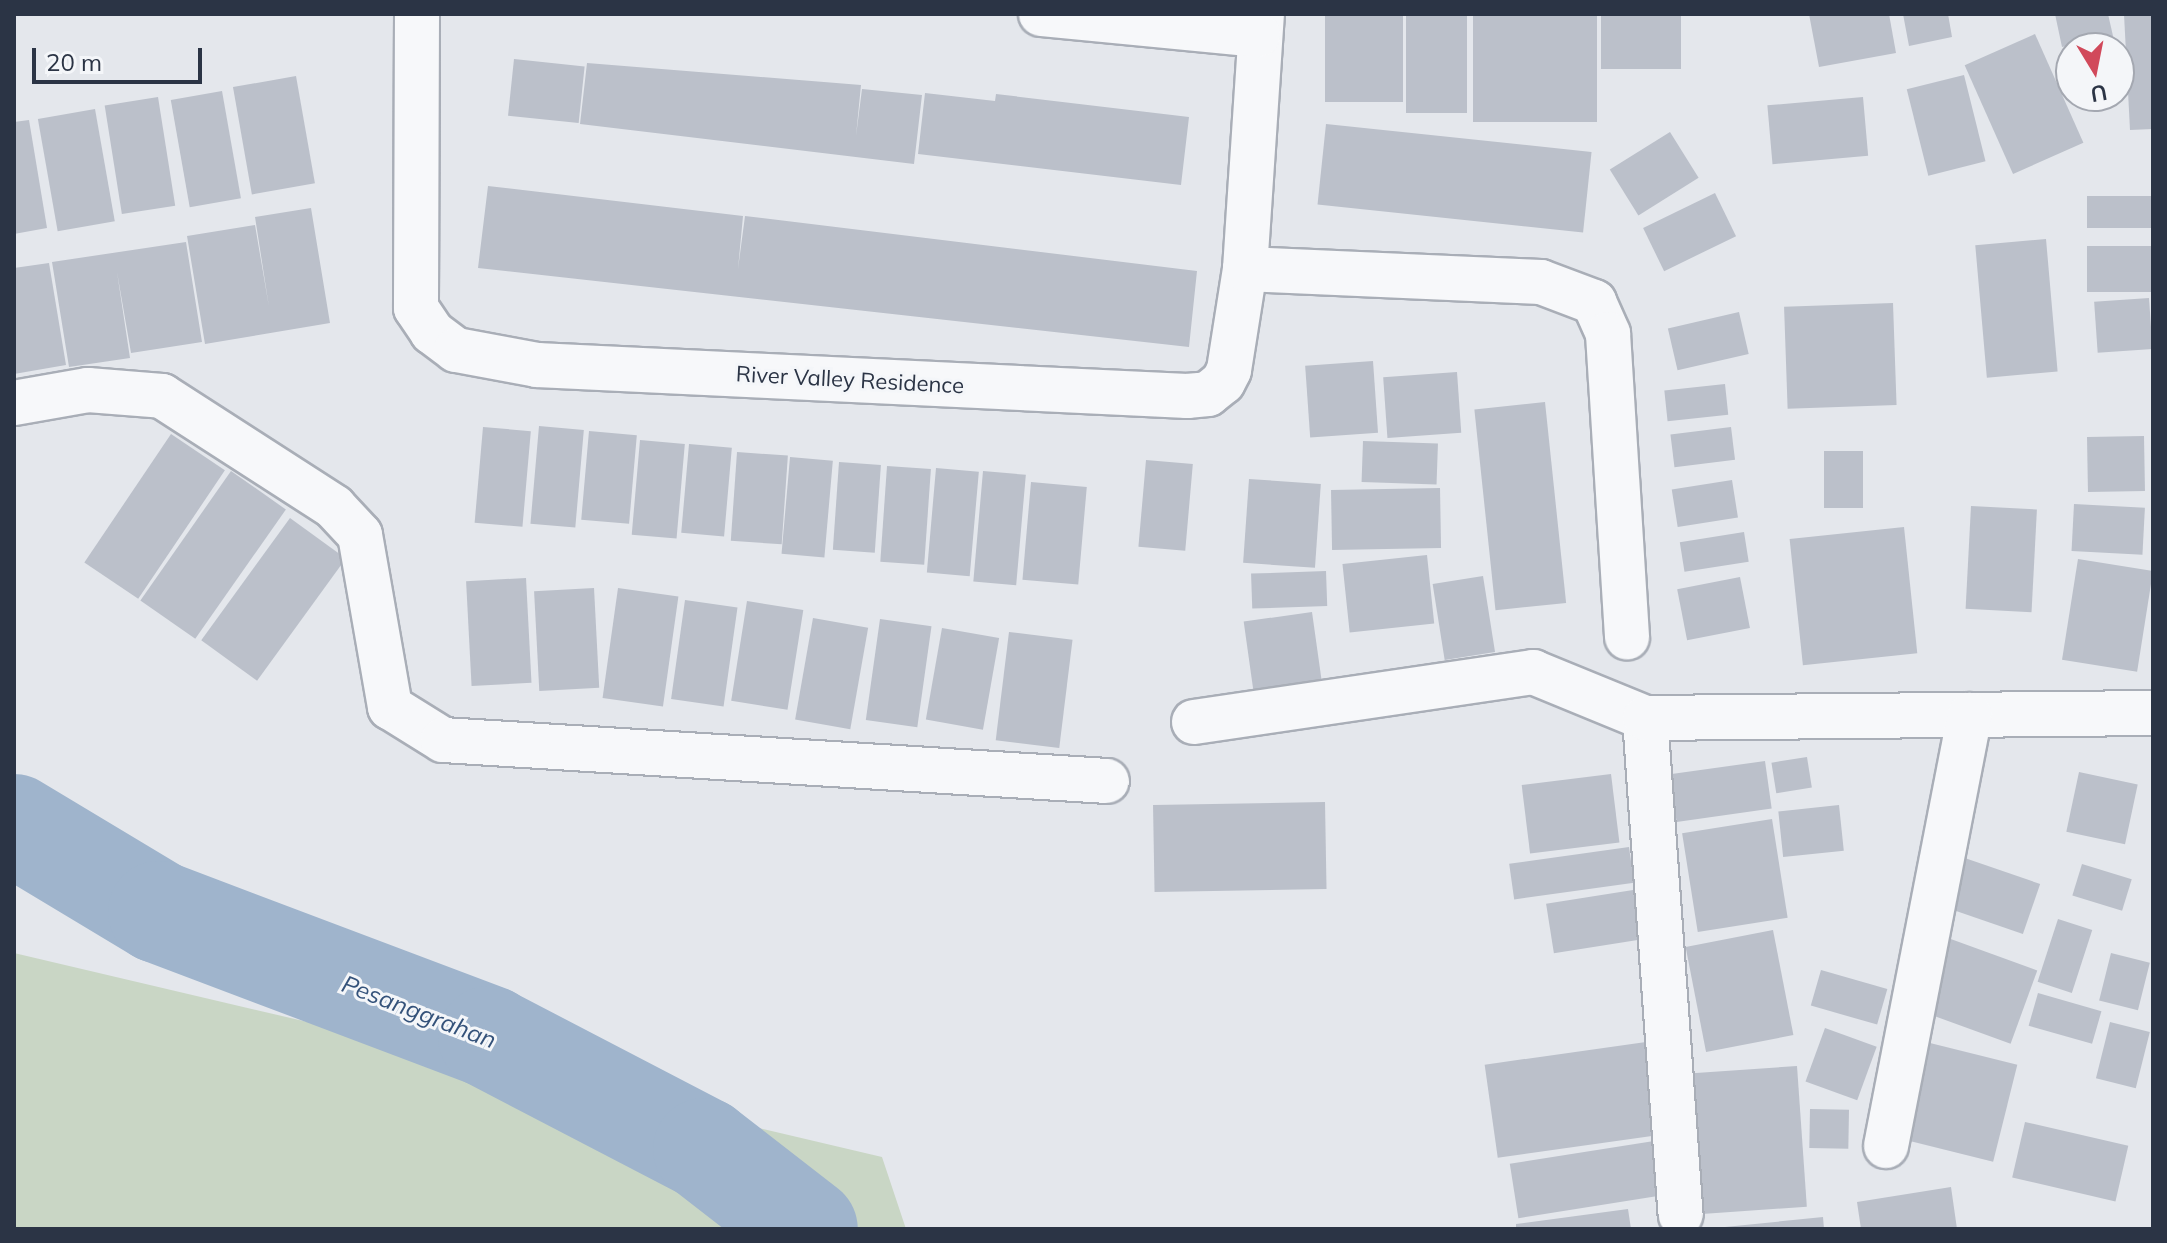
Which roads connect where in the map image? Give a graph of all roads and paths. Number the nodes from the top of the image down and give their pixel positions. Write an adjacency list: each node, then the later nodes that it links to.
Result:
1 (417, 14): 4 (street, River Valley Residence)
2 (1041, 14): 3 (street)
3 (1260, 24): 4 (street, River Valley Residence)
4 (1245, 269): 6 (street)
5 (14, 403): 11 (street)
6 (1627, 637)
7 (2153, 713): 8 (street)
8 (1970, 715): 9 (street); 12 (street)
9 (1645, 718): 10 (street); 13 (street)
10 (1194, 722)
11 (1107, 781)
12 (1886, 1146)
13 (1681, 1215)

